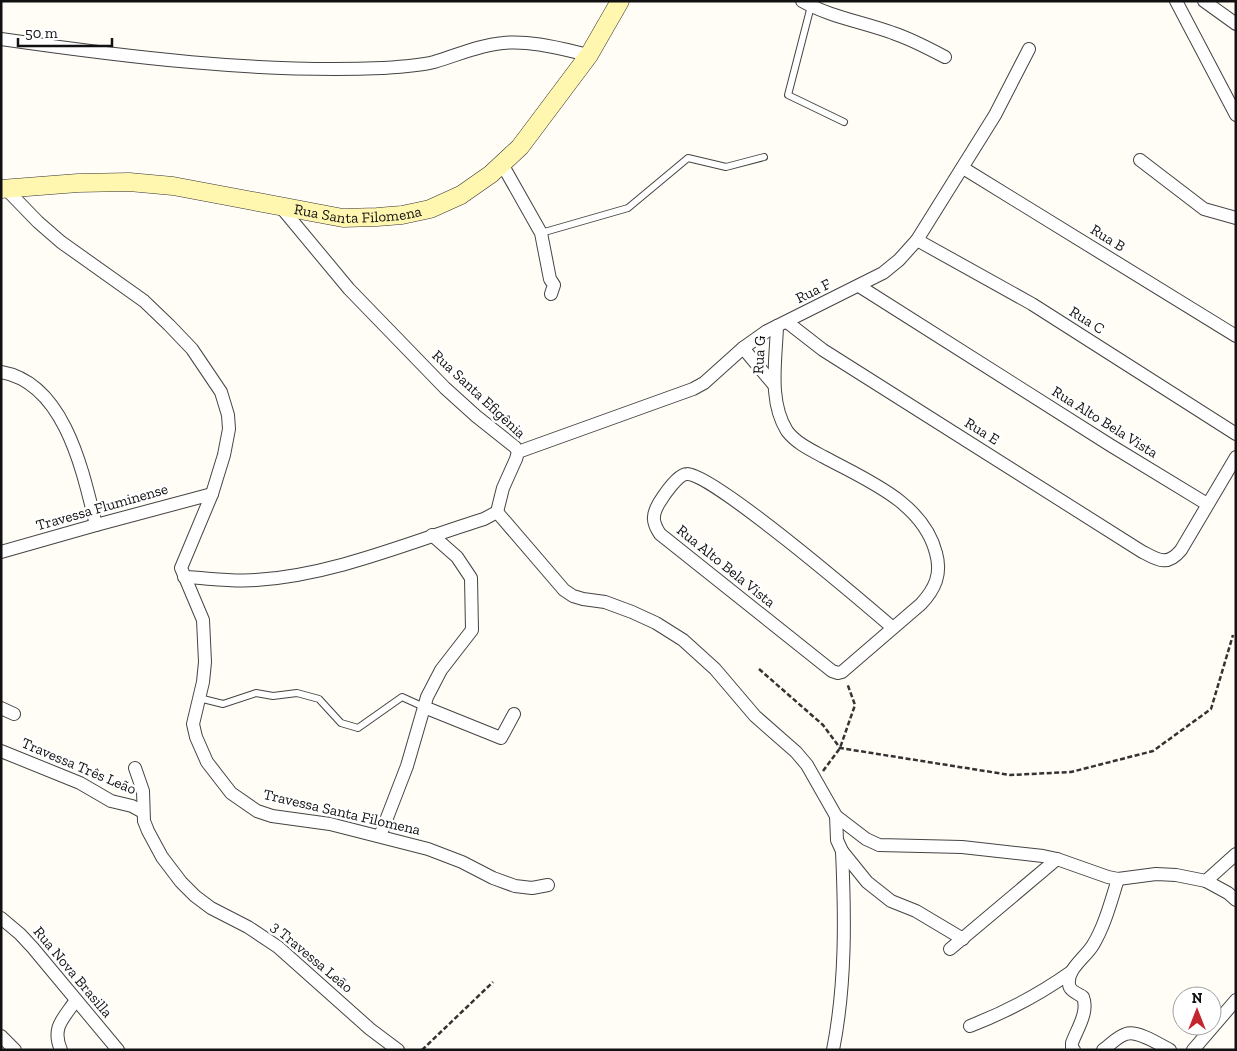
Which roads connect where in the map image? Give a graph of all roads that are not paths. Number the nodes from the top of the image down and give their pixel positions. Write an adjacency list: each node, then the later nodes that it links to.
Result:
1 (620, 1): 8 (main road, Rua Santa Filomena)
2 (1176, 1): 10 (street)
3 (1204, 1): 5 (street)
4 (806, 3): 9 (street); 11 (lane)
5 (1236, 24)
6 (1, 39): 8 (street)
7 (1028, 49): 15 (street, Rua F)
8 (589, 56): 14 (main road, Rua Santa Filomena)
9 (945, 57)
10 (1236, 115)
11 (844, 122)
12 (764, 157): 19 (lane)
13 (1140, 160): 18 (street)
14 (502, 164): 17 (main road, Rua Santa Filomena); 19 (street)
15 (962, 168): 20 (street, Rua F); 24 (street, Rua B)
16 (4, 189): 17 (main road, Rua Santa Filomena); 31 (street, Travessa Santa Filomena)
17 (280, 206): 29 (street, Rua Santa Efigênia)
18 (1236, 218)
19 (541, 233): 22 (street)
20 (917, 240): 21 (street, Rua F); 28 (street, Rua C)
21 (859, 286): 23 (street, Rua F); 32 (street, Rua Alto Bela Vista)
22 (552, 294)
23 (782, 324): 25 (street, Rua F); 27 (street, Rua G); 32 (street, Rua E)
24 (1236, 336)
25 (744, 348): 27 (street); 29 (street, Rua F)
26 (1, 372): 34 (street)
27 (774, 385): 38 (street)
28 (1236, 434)
29 (518, 452): 33 (street, Rua Santa Efigênia)
30 (1236, 457): 32 (street)
31 (212, 494): 34 (street, Travessa Fluminense); 37 (street, Travessa Santa Filomena)
32 (1207, 504)
33 (497, 512): 35 (street); 47 (street)
34 (96, 525): 36 (street, Travessa Fluminense)
35 (432, 535): 37 (street); 40 (street)
36 (1, 552)
37 (184, 576): 39 (street, Travessa Santa Filomena)
38 (893, 628): 38 (street, Rua Alto Bela Vista)
39 (199, 698): 40 (lane); 48 (street, Travessa Santa Filomena)
40 (424, 707): 43 (street); 48 (street)
41 (1, 708): 42 (street)
42 (14, 714)
43 (514, 714)
44 (1, 751): 46 (street, Travessa Três Leão)
45 (135, 768): 46 (street, 3 Travessa Leão)
46 (143, 812): 67 (street, 3 Travessa Leão)
47 (836, 816): 49 (street); 51 (street)
48 (380, 836): 54 (street, Travessa Santa Filomena)
49 (842, 851): 57 (street); 68 (street)
50 (1236, 854): 53 (street)
51 (1057, 858): 52 (street); 57 (street)
52 (1118, 879): 53 (street); 59 (street)
53 (1206, 881): 55 (street)
54 (548, 884)
55 (1236, 900)
56 (1, 918): 60 (street, Rua Nova Brasilla)
57 (962, 939): 58 (street)
58 (950, 949)
59 (1071, 972): 62 (street); 69 (street)
60 (76, 1000): 65 (street); 66 (street, Rua Nova Brasilla)
61 (1236, 1000): 72 (street)
62 (970, 1026)
63 (1, 1036): 64 (street)
64 (15, 1050)
65 (61, 1050)
66 (118, 1050)
67 (398, 1050)
68 (833, 1050)
69 (1074, 1050)
70 (1103, 1050): 71 (street)
71 (1170, 1050)
72 (1193, 1050)

